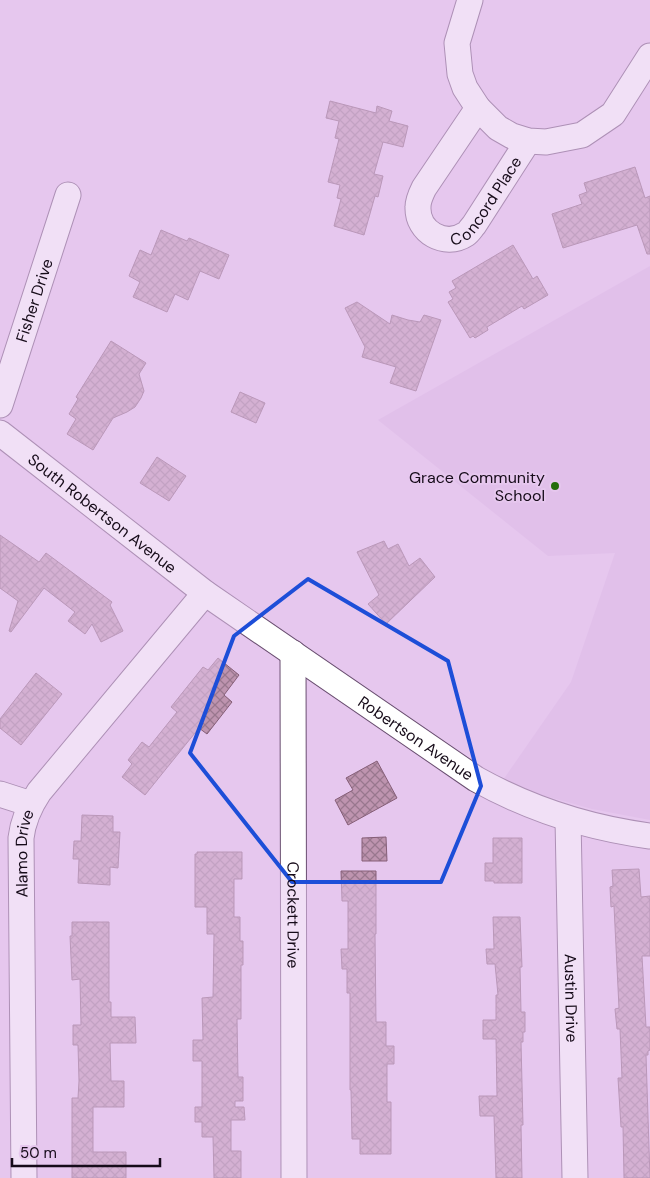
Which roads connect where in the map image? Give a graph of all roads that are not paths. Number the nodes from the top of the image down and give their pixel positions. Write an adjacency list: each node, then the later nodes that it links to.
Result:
1 (470, 0): 3 (street, Concord Place)
2 (650, 56): 4 (street, Concord Place)
3 (478, 108): 4 (street, Concord Place); 4 (street, Concord Place)
4 (528, 141)
5 (68, 195): 6 (street, Fisher Drive)
6 (0, 405)
7 (0, 433): 8 (street, South Robertson Avenue)
8 (205, 593): 9 (street, Robertson Avenue); 11 (street, Alamo Drive)
9 (293, 653): 12 (street, Robertson Avenue); 15 (street, Crockett Drive)
10 (0, 794): 11 (street)
11 (30, 804): 14 (street, Alamo Drive)
12 (568, 819): 13 (street, Robertson Avenue); 16 (street, Austin Drive)
13 (650, 836)
14 (24, 1178)
15 (294, 1178)
16 (575, 1178)

